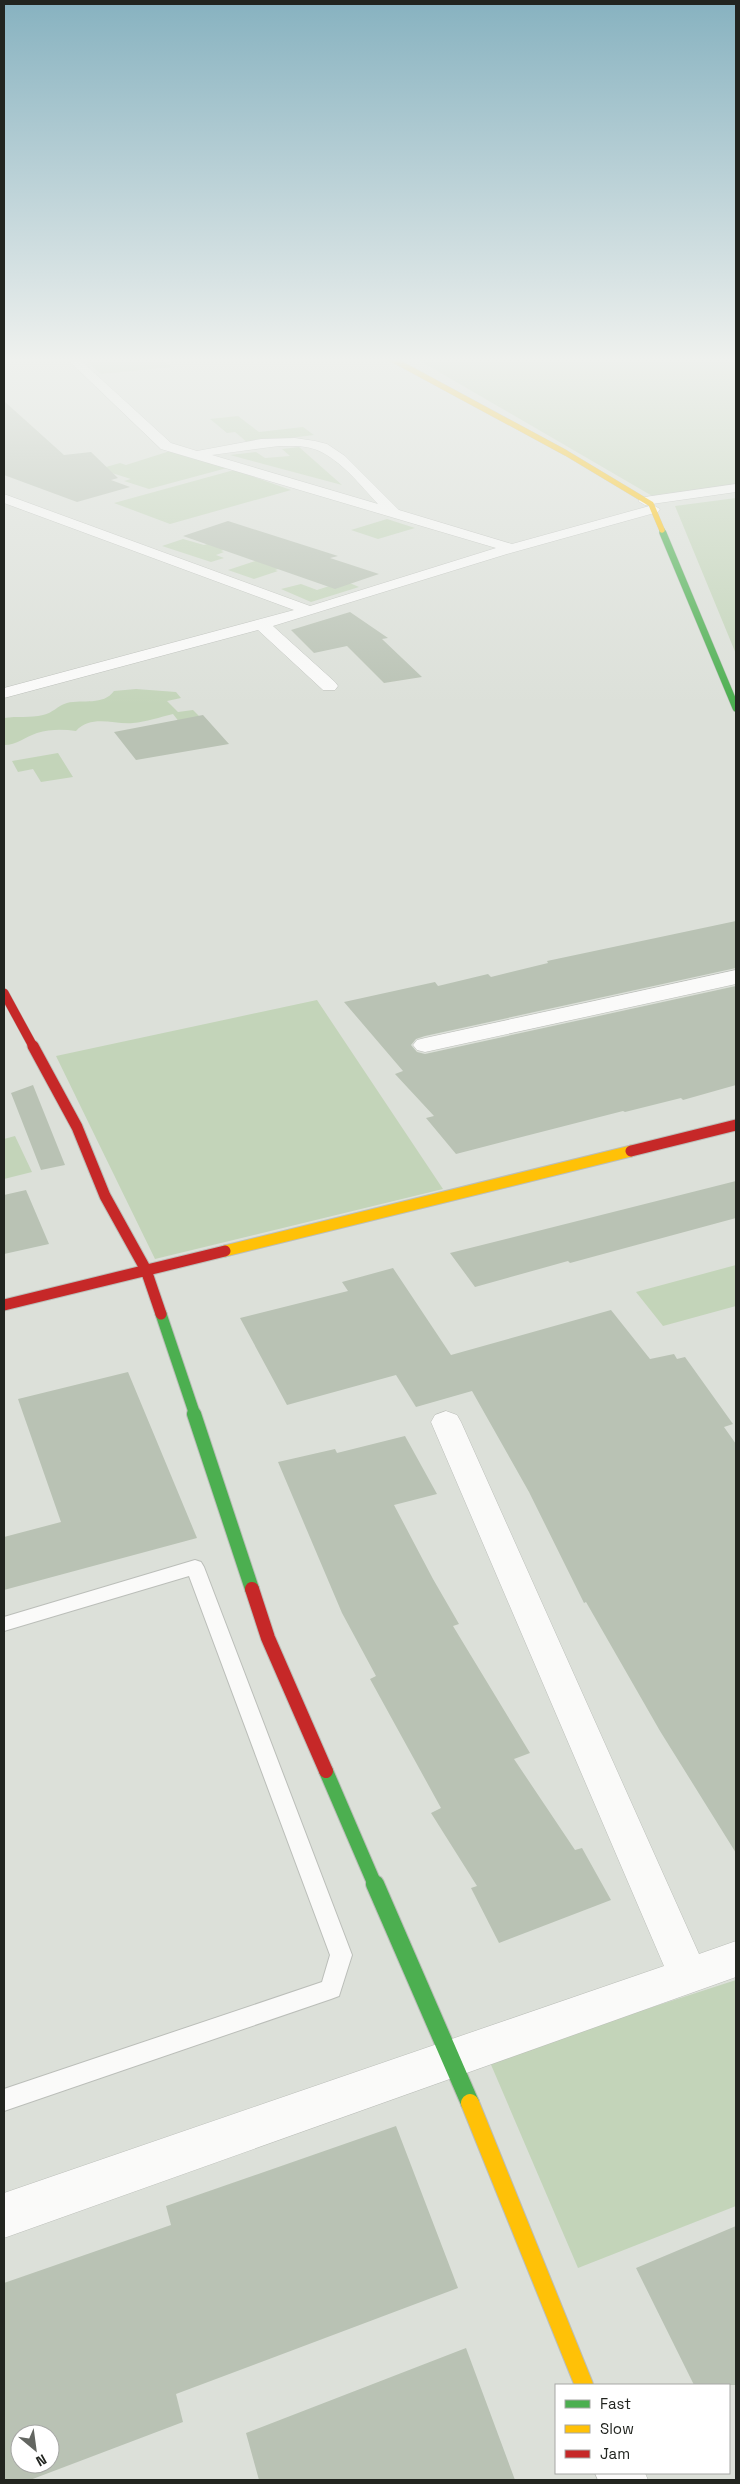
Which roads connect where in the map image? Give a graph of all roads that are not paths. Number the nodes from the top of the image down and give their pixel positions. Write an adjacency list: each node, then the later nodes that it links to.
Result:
1 (259, 474): 7 (street)
2 (356, 474): 7 (street)
3 (599, 474): 6 (street)
4 (736, 488): 6 (street)
5 (4, 498): 9 (street)
6 (649, 505): 8 (street); 13 (street)
7 (396, 514): 8 (street)
8 (511, 548): 9 (street)
9 (310, 611): 10 (street)
10 (262, 624): 11 (street); 12 (street)
11 (329, 686)
12 (4, 693)
13 (736, 708)
14 (736, 977): 16 (street)
15 (4, 993): 18 (street)
16 (425, 1045)
17 (736, 1125): 18 (street)
18 (146, 1270): 19 (street); 24 (street)
19 (4, 1305)
20 (446, 1422): 23 (street)
21 (4, 1624): 25 (lane)
22 (736, 1959): 23 (street)
23 (688, 1975): 24 (street)
24 (451, 2057): 26 (street); 27 (street)
25 (4, 2100)
26 (4, 2216)
27 (584, 2384)

